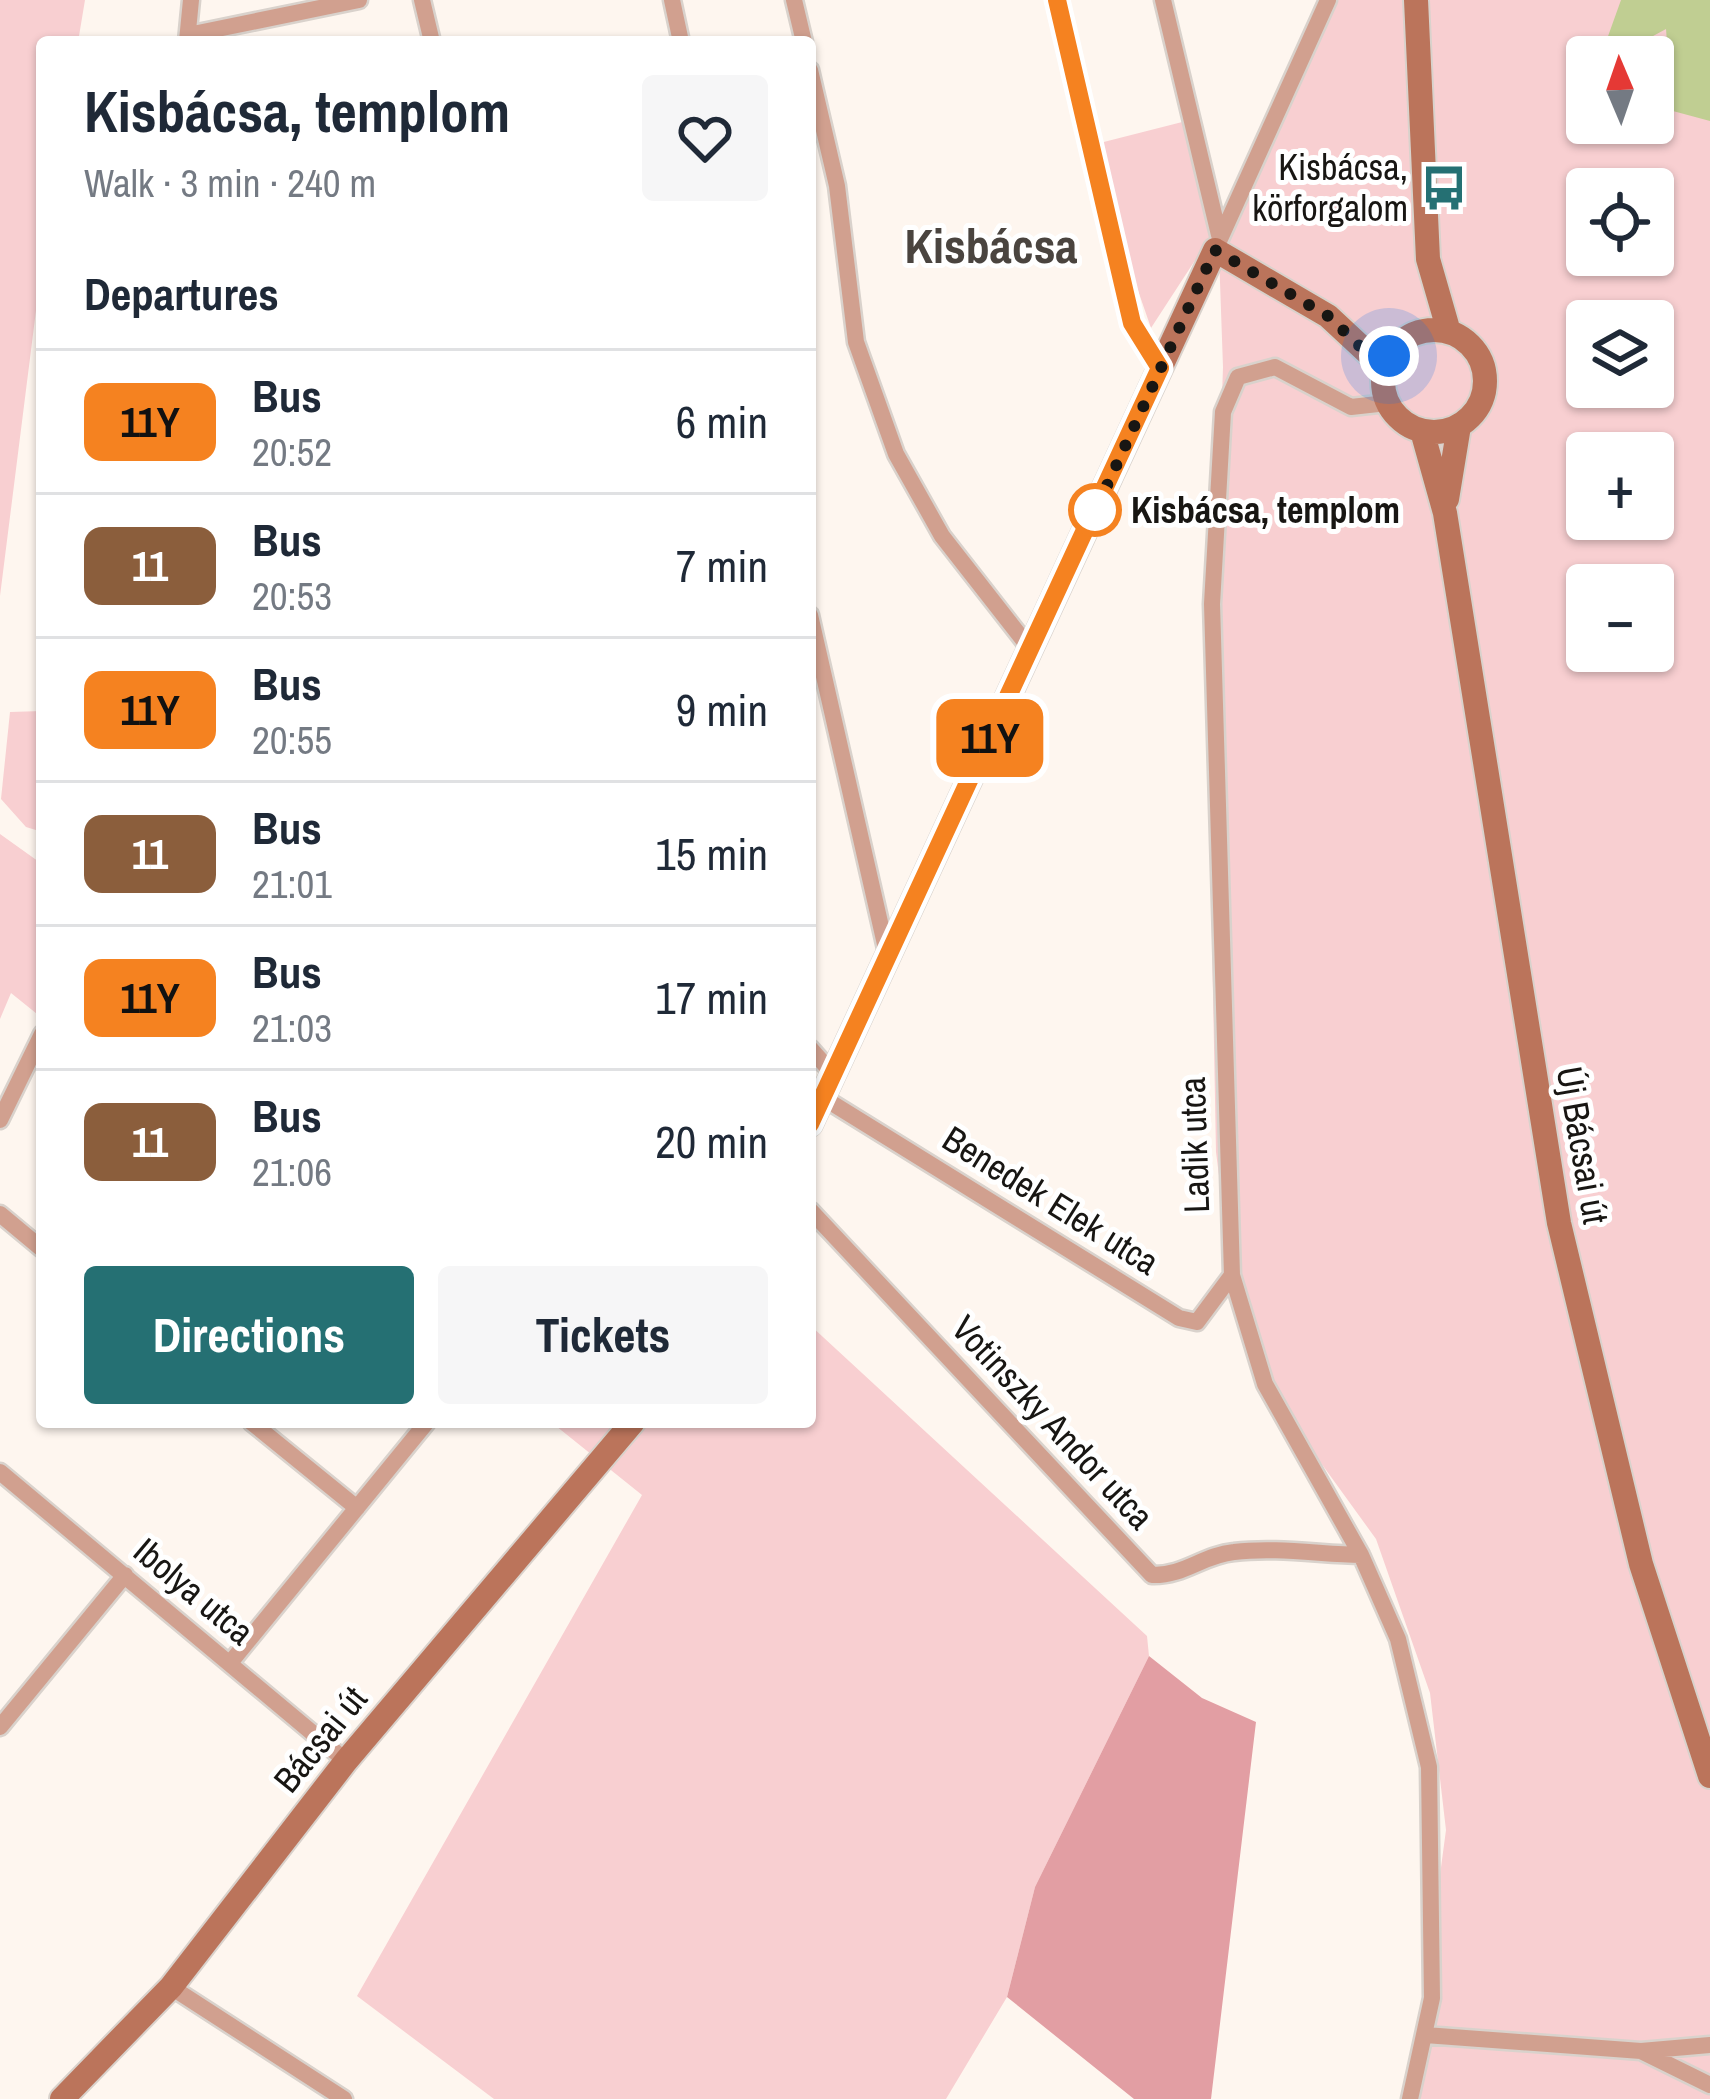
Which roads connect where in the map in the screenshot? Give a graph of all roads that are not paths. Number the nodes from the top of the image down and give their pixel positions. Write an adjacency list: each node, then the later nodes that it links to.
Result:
1 (191, 0): 10 (street)
2 (359, 0): 11 (street)
3 (422, 0): 12 (street)
4 (672, 0): 13 (street)
5 (794, 0): 14 (street)
6 (1056, 0): 21 (street)
7 (1163, 0): 16 (street)
8 (1328, 0): 16 (street)
9 (1416, 0): 17 (main road, Új Bácsai út)
10 (187, 36)
11 (200, 36)
12 (430, 36)
13 (680, 36)
14 (803, 36)
15 (816, 97): 28 (street)
16 (1217, 243): 18 (main road); 21 (main road)
17 (1428, 259): 19 (main road, Új Bácsai út); 20 (main road, Új Bácsai út)
18 (1328, 316): 20 (main road); 22 (main road)
19 (1449, 332): 20 (main road); 24 (main road, Új Bácsai út)
20 (1407, 338): 22 (main road, Új Bácsai út)
21 (1160, 368): 28 (main road)
22 (1384, 369): 23 (main road)
23 (1388, 403): 25 (main road); 38 (street, Ladik utca)
24 (1459, 426): 25 (main road); 26 (main road, Új Bácsai út)
25 (1422, 431): 26 (main road, Új Bácsai út)
26 (1444, 513): 49 (main road, Új Bácsai út)
27 (816, 641): 29 (street)
28 (1031, 650): 29 (main road)
29 (887, 953): 32 (main road)
30 (36, 1044): 34 (street)
31 (816, 1061): 32 (street, Benedek Elek utca)
32 (827, 1086): 33 (main road); 38 (street, Benedek Elek utca)
33 (816, 1111)
34 (0, 1120)
35 (0, 1214): 37 (street)
36 (816, 1216): 44 (street, Votinszky Andor utca)
37 (36, 1245)
38 (1232, 1275): 44 (street, Ladik utca)
39 (258, 1428): 43 (street)
40 (423, 1428): 43 (street)
41 (628, 1428): 48 (main road, Bácsai út)
42 (0, 1472): 45 (street, Ibolya utca)
43 (357, 1508): 46 (street)
44 (1360, 1555): 51 (street, Ladik utca)
45 (125, 1575): 46 (street, Ibolya utca); 47 (street)
46 (230, 1663): 48 (street, Ibolya utca)
47 (0, 1727)
48 (346, 1761): 50 (main road, Bácsai út)
49 (1710, 1776)
50 (171, 1987): 55 (main road, Bácsai út); 56 (street)
51 (1425, 2035): 53 (street); 57 (street, Ladik utca)
52 (1710, 2044): 53 (street)
53 (1641, 2051): 54 (street)
54 (1710, 2085)
55 (62, 2099)
56 (344, 2099)
57 (1410, 2099)

